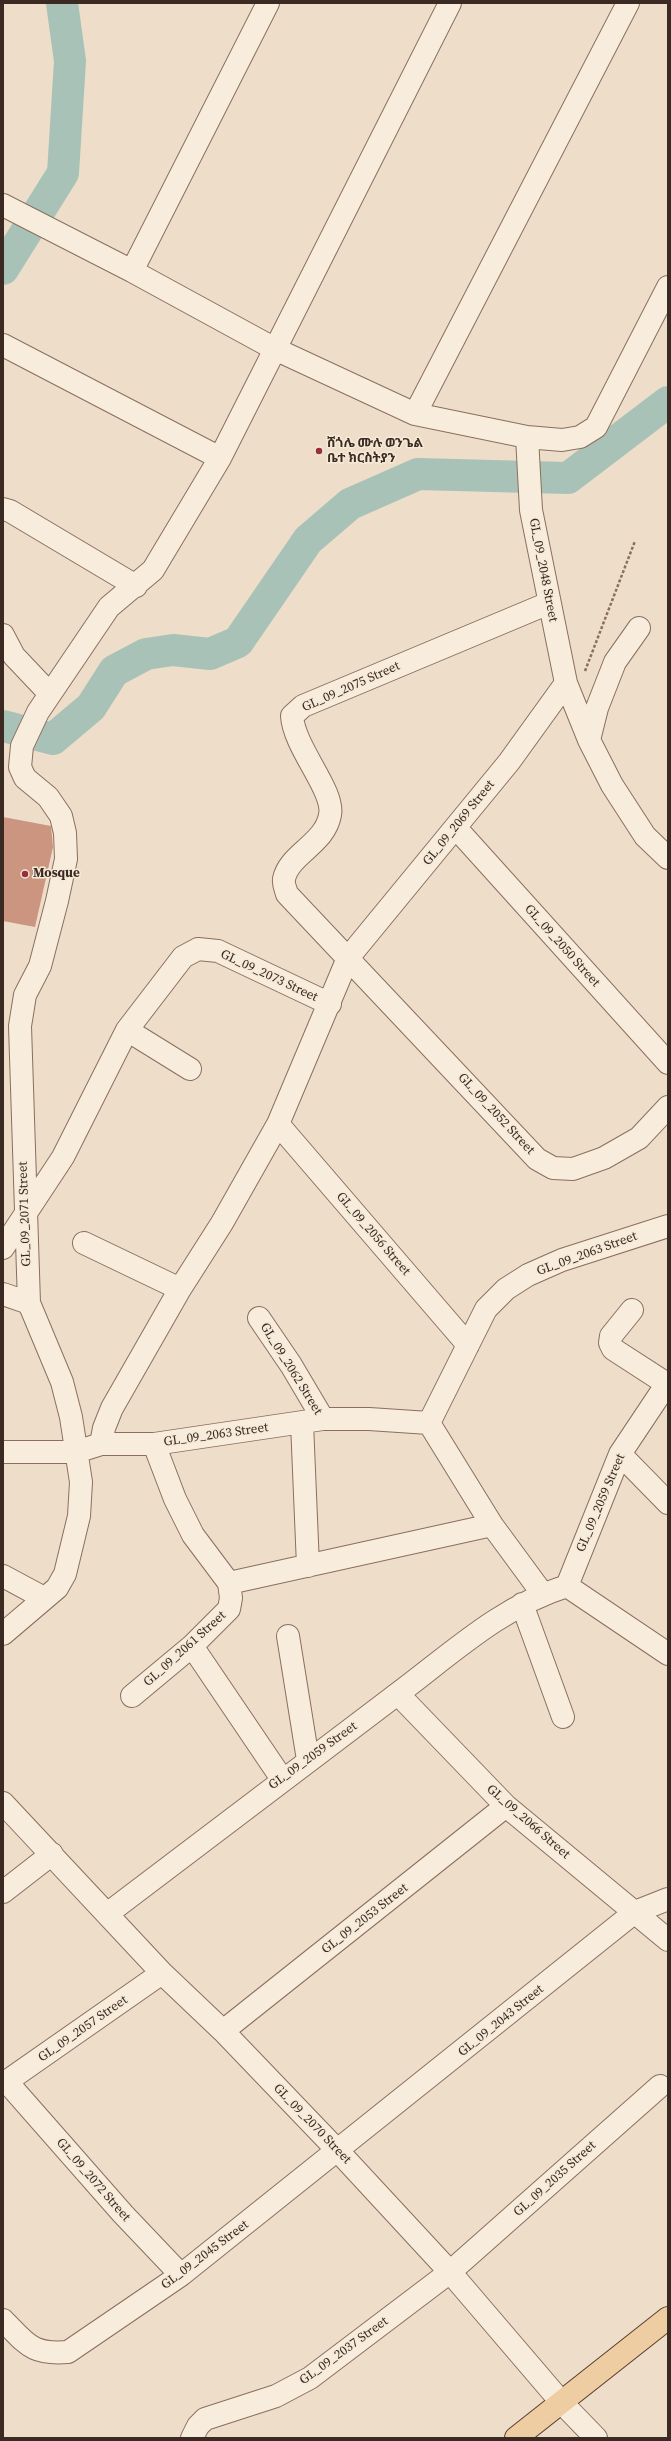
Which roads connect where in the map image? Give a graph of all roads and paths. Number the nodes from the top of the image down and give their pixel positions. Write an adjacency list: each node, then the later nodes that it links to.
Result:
1 (268, 3): 5 (street)
2 (450, 3): 8 (street)
3 (628, 3): 9 (street)
4 (3, 204): 5 (street)
5 (132, 271): 8 (street)
6 (668, 288): 10 (street)
7 (3, 345): 11 (street)
8 (275, 349): 9 (street); 11 (street)
9 (416, 414): 10 (street)
10 (528, 437): 15 (street, GL_09_2048 Street)
11 (220, 458): 14 (street)
12 (3, 509): 14 (street)
13 (635, 541): 18 (path)
14 (136, 586): 19 (street)
15 (549, 603): 18 (street, GL_09_2048 Street); 23 (street, GL_09_2075 Street)
16 (639, 628): 20 (street)
17 (3, 635): 19 (street)
18 (570, 692): 20 (street, GL_09_2048 Street); 21 (street, GL_09_2069 Street)
19 (50, 694): 30 (street, GL_09_2071 Street)
20 (589, 740): 22 (street, GL_09_2048 Street)
21 (456, 828): 23 (street, GL_09_2069 Street); 26 (street, GL_09_2050 Street)
22 (668, 858)
23 (348, 958): 24 (street, GL_09_2069 Street); 28 (street, GL_09_2052 Street)
24 (330, 1004): 25 (street, GL_09_2073 Street); 29 (street, GL_09_2069 Street)
25 (127, 1030): 27 (street); 30 (street, GL_09_2073 Street)
26 (668, 1064)
27 (190, 1069)
28 (668, 1107)
29 (278, 1124): 34 (street, GL_09_2069 Street); 39 (street, GL_09_2056 Street)
30 (25, 1214): 33 (street, GL_09_2073 Street); 36 (street, GL_09_2071 Street)
31 (668, 1226): 39 (street, GL_09_2063 Street)
32 (84, 1243): 34 (street)
33 (3, 1248)
34 (180, 1289): 44 (street, GL_09_2069 Street)
35 (3, 1294): 36 (street)
36 (30, 1303): 47 (street, GL_09_2071 Street)
37 (632, 1310): 40 (street, GL_09_2059 Street)
38 (259, 1318): 41 (street, GL_09_2062 Street)
39 (468, 1345): 43 (street, GL_09_2063 Street)
40 (667, 1383): 48 (street, GL_09_2059 Street)
41 (323, 1419): 42 (street, GL_09_2063 Street); 43 (street, GL_09_2063 Street)
42 (302, 1423): 45 (street, GL_09_2063 Street); 51 (street)
43 (429, 1423): 50 (street)
44 (101, 1444): 45 (street, GL_09_2063 Street); 47 (street, GL_09_2063 Street)
45 (154, 1444): 53 (street)
46 (3, 1452): 47 (street, GL_09_2063 Street)
47 (76, 1452): 56 (street, GL_09_2071 Street)
48 (620, 1454): 49 (street); 54 (street, GL_09_2059 Street)
49 (668, 1503)
50 (492, 1525): 51 (street); 55 (street)
51 (308, 1566): 53 (street)
52 (3, 1576): 56 (street)
53 (229, 1583): 60 (street, GL_09_2061 Street)
54 (567, 1586): 55 (street, GL_09_2059 Street); 61 (street)
55 (542, 1594): 57 (street, GL_09_2059 Street)
56 (44, 1598): 58 (street, GL_09_2071 Street)
57 (522, 1604): 62 (street, GL_09_2059 Street); 64 (street)
58 (3, 1634)
59 (288, 1636): 65 (street)
60 (192, 1646): 63 (street, GL_09_2061 Street); 66 (street)
61 (668, 1654)
62 (398, 1694): 65 (street, GL_09_2059 Street); 68 (street, GL_09_2066 Street)
63 (132, 1696)
64 (563, 1717)
65 (308, 1760): 66 (street, GL_09_2059 Street)
66 (282, 1779): 73 (street, GL_09_2059 Street)
67 (3, 1803): 69 (street, GL_09_2070 Street)
68 (506, 1806): 72 (street, GL_09_2066 Street); 76 (street, GL_09_2053 Street)
69 (52, 1854): 70 (street); 73 (street, GL_09_2070 Street)
70 (3, 1892)
71 (668, 1899): 72 (street, GL_09_2043 Street)
72 (635, 1912): 74 (street, GL_09_2066 Street); 79 (street, GL_09_2043 Street)
73 (107, 1914): 75 (street, GL_09_2070 Street)
74 (668, 1940)
75 (162, 1973): 76 (street, GL_09_2070 Street); 77 (street, GL_09_2057 Street)
76 (223, 2031): 79 (street, GL_09_2070 Street)
77 (5, 2083): 81 (street, GL_09_2072 Street)
78 (660, 2086): 80 (street, GL_09_2035 Street)
79 (338, 2151): 80 (street, GL_09_2070 Street); 81 (street, GL_09_2045 Street)
80 (450, 2272): 84 (street, GL_09_2070 Street); 85 (street, GL_09_2037 Street)
81 (181, 2275): 83 (street, GL_09_2045 Street)
82 (668, 2318): 84 (main road)
83 (3, 2320)
84 (562, 2403): 86 (main road); 87 (street, GL_09_2070 Street)
85 (192, 2438)
86 (516, 2438)
87 (596, 2438)

